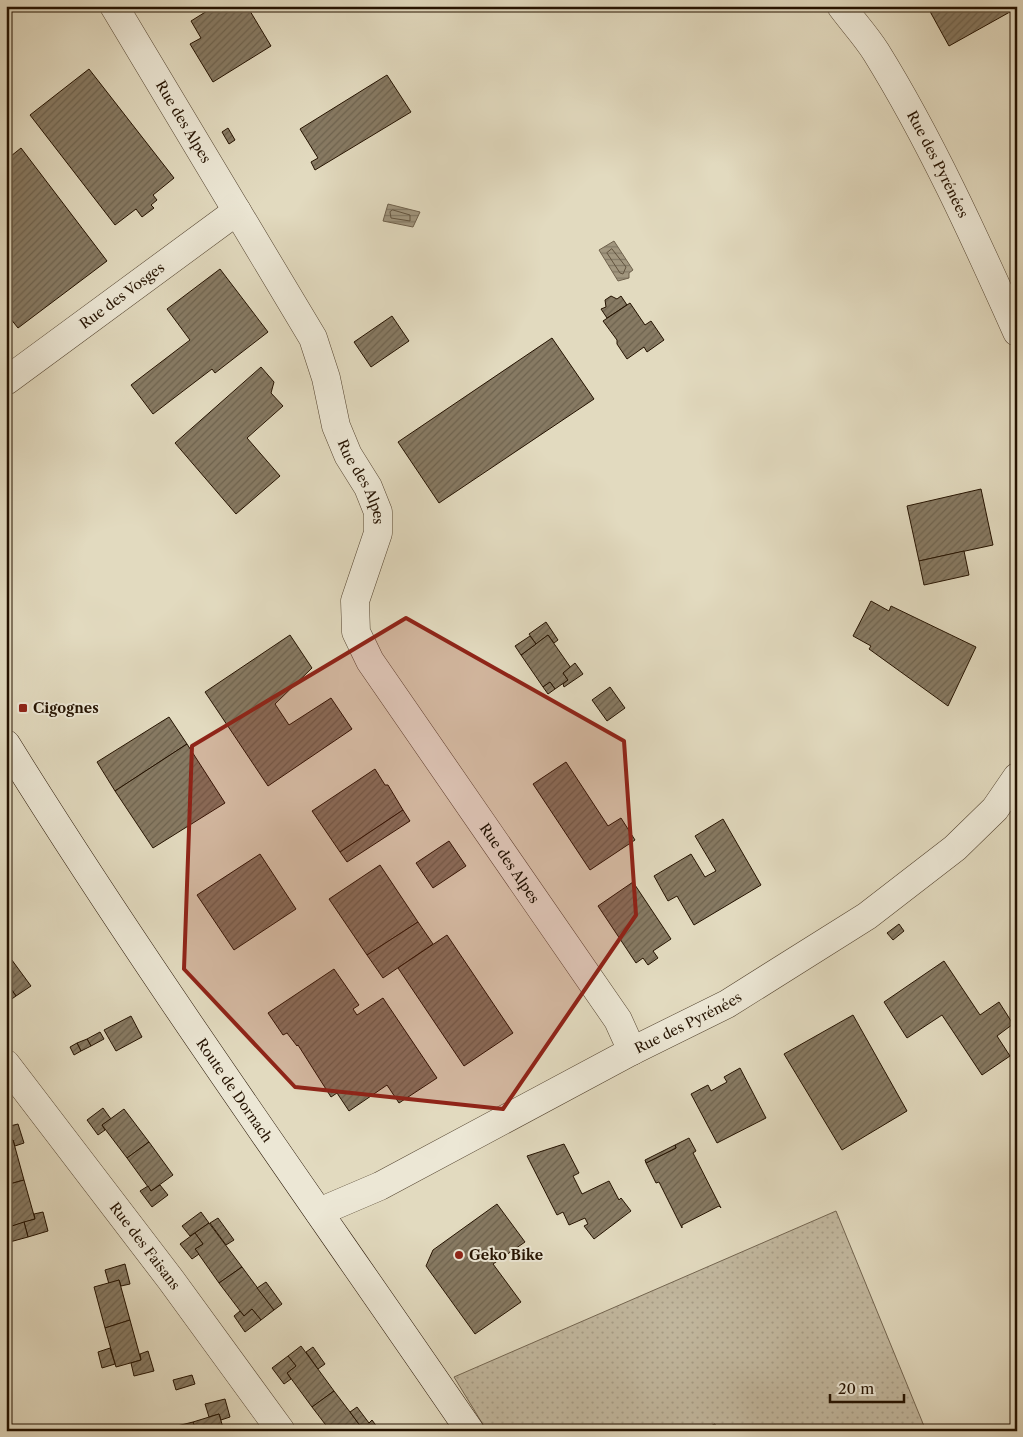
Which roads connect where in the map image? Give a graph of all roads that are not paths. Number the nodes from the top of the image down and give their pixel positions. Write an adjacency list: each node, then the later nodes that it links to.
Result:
1 (114, 6): 3 (street, Rue des Alpes)
2 (841, 6): 4 (street, Rue des Pyrénées)
3 (237, 211): 5 (street, Rue des Vosges); 8 (street, Rue des Alpes)
4 (1017, 332)
5 (6, 381)
6 (6, 744): 10 (street, Route de Dornach)
7 (1017, 777): 8 (street, Rue des Pyrénées)
8 (632, 1051): 10 (street, Rue des Pyrénées)
9 (6, 1064): 11 (street, Rue des Faisans)
10 (319, 1212): 12 (street, Route de Dornach)
11 (281, 1431)
12 (470, 1431)

